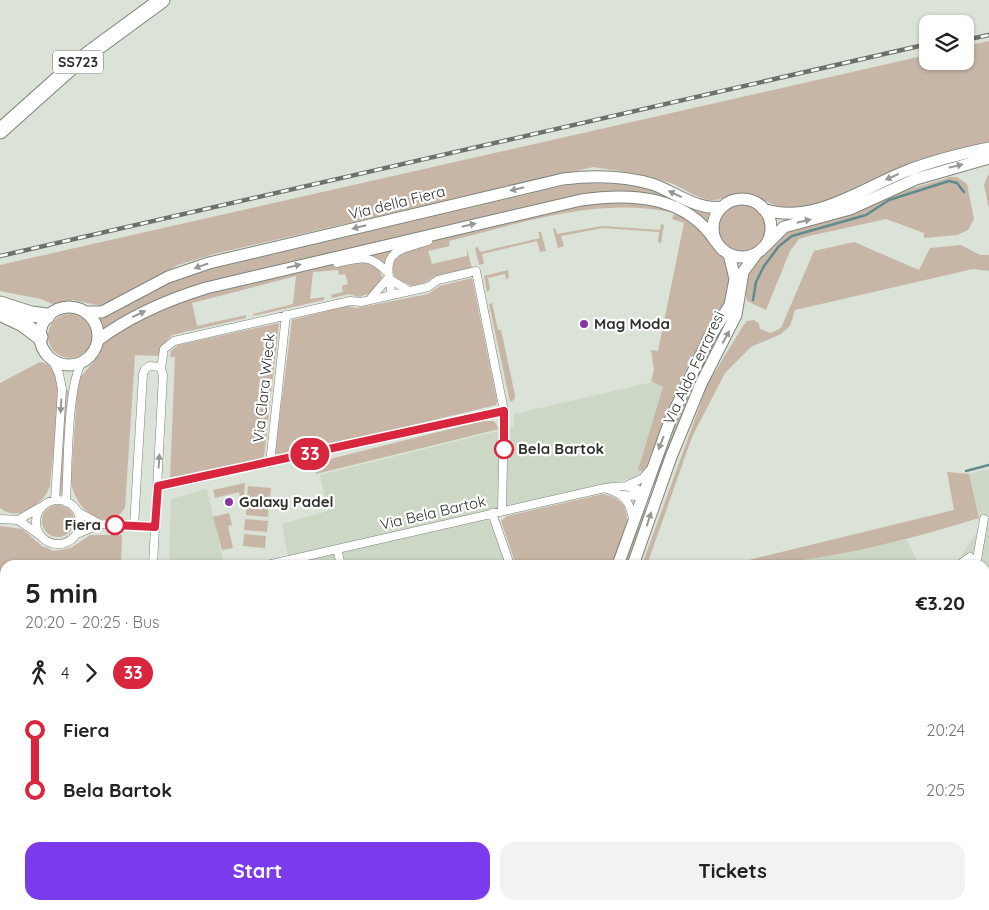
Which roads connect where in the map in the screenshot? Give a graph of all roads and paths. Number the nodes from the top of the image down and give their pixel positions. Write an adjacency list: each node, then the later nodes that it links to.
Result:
1 (162, 0): 2 (highway, SS723)
2 (0, 131)
3 (989, 148): 6 (street, one-way to 6)
4 (989, 158): 9 (street, Via Aldo Ferraresi, one-way to 4)
5 (722, 207): 6 (street); 8 (street); 17 (street, Via della Fiera, one-way to 17)
6 (763, 208): 9 (street, Via Aldo Ferraresi)
7 (445, 231): 8 (street, one-way to 8); 11 (street); 12 (street)
8 (716, 242): 10 (street)
9 (761, 250): 10 (street); 34 (street, Via Aldo Ferraresi, one-way to 9)
10 (729, 254): 28 (street, Via Aldo Ferraresi, one-way to 28)
11 (316, 261): 12 (street); 22 (street, one-way to 11)
12 (387, 275): 13 (street); 14 (street); 15 (street)
13 (409, 291): 14 (street); 26 (street)
14 (392, 295): 15 (street)
15 (370, 300): 19 (street)
16 (0, 304): 20 (highway)
17 (86, 312): 20 (street, Via della Fiera); 22 (street)
18 (0, 314): 21 (highway)
19 (286, 315): 25 (street); 27 (street, Via Clara Wieck)
20 (47, 316): 21 (street)
21 (40, 337): 23 (street)
22 (98, 340): 24 (street)
23 (52, 359): 24 (street); 35 (street, one-way to 35)
24 (82, 362): 36 (street)
25 (161, 368): 29 (street, one-way to 25); 46 (street)
26 (504, 411): 27 (street); 38 (street)
27 (270, 463): 29 (street)
28 (651, 470): 30 (street, Via Bela Bartok); 32 (street, Via Aldo Ferraresi)
29 (158, 486): 47 (street)
30 (625, 486): 31 (street, Via Bela Bartok); 32 (street, Via Bela Bartok)
31 (605, 488): 33 (street); 38 (street, Via Bela Bartok)
32 (643, 493): 33 (street); 34 (street); 44 (street, Via Aldo Ferraresi)
33 (622, 495): 44 (street)
34 (656, 497): 56 (street, Via Aldo Ferraresi, one-way to 34)
35 (55, 500): 36 (street); 37 (street)
36 (66, 502): 39 (street)
37 (40, 507): 43 (street); 49 (street)
38 (502, 511): 40 (street, Via Bela Bartok)
39 (78, 512): 45 (street); 48 (street)
40 (492, 513): 50 (street, Via Bela Bartok); 54 (street)
41 (0, 519): 43 (street)
42 (984, 519): 57 (street)
43 (18, 520): 49 (street)
44 (634, 520): 55 (street, Via Aldo Ferraresi)
45 (100, 524): 46 (street); 48 (street)
46 (134, 526): 47 (street)
47 (155, 527): 51 (street)
48 (79, 533): 49 (street)
49 (40, 535)
50 (337, 549): 52 (street, Via Bela Bartok); 53 (street)
51 (154, 560)
52 (289, 560)
53 (339, 560)
54 (508, 560)
55 (620, 560)
56 (635, 560)
57 (977, 560)

